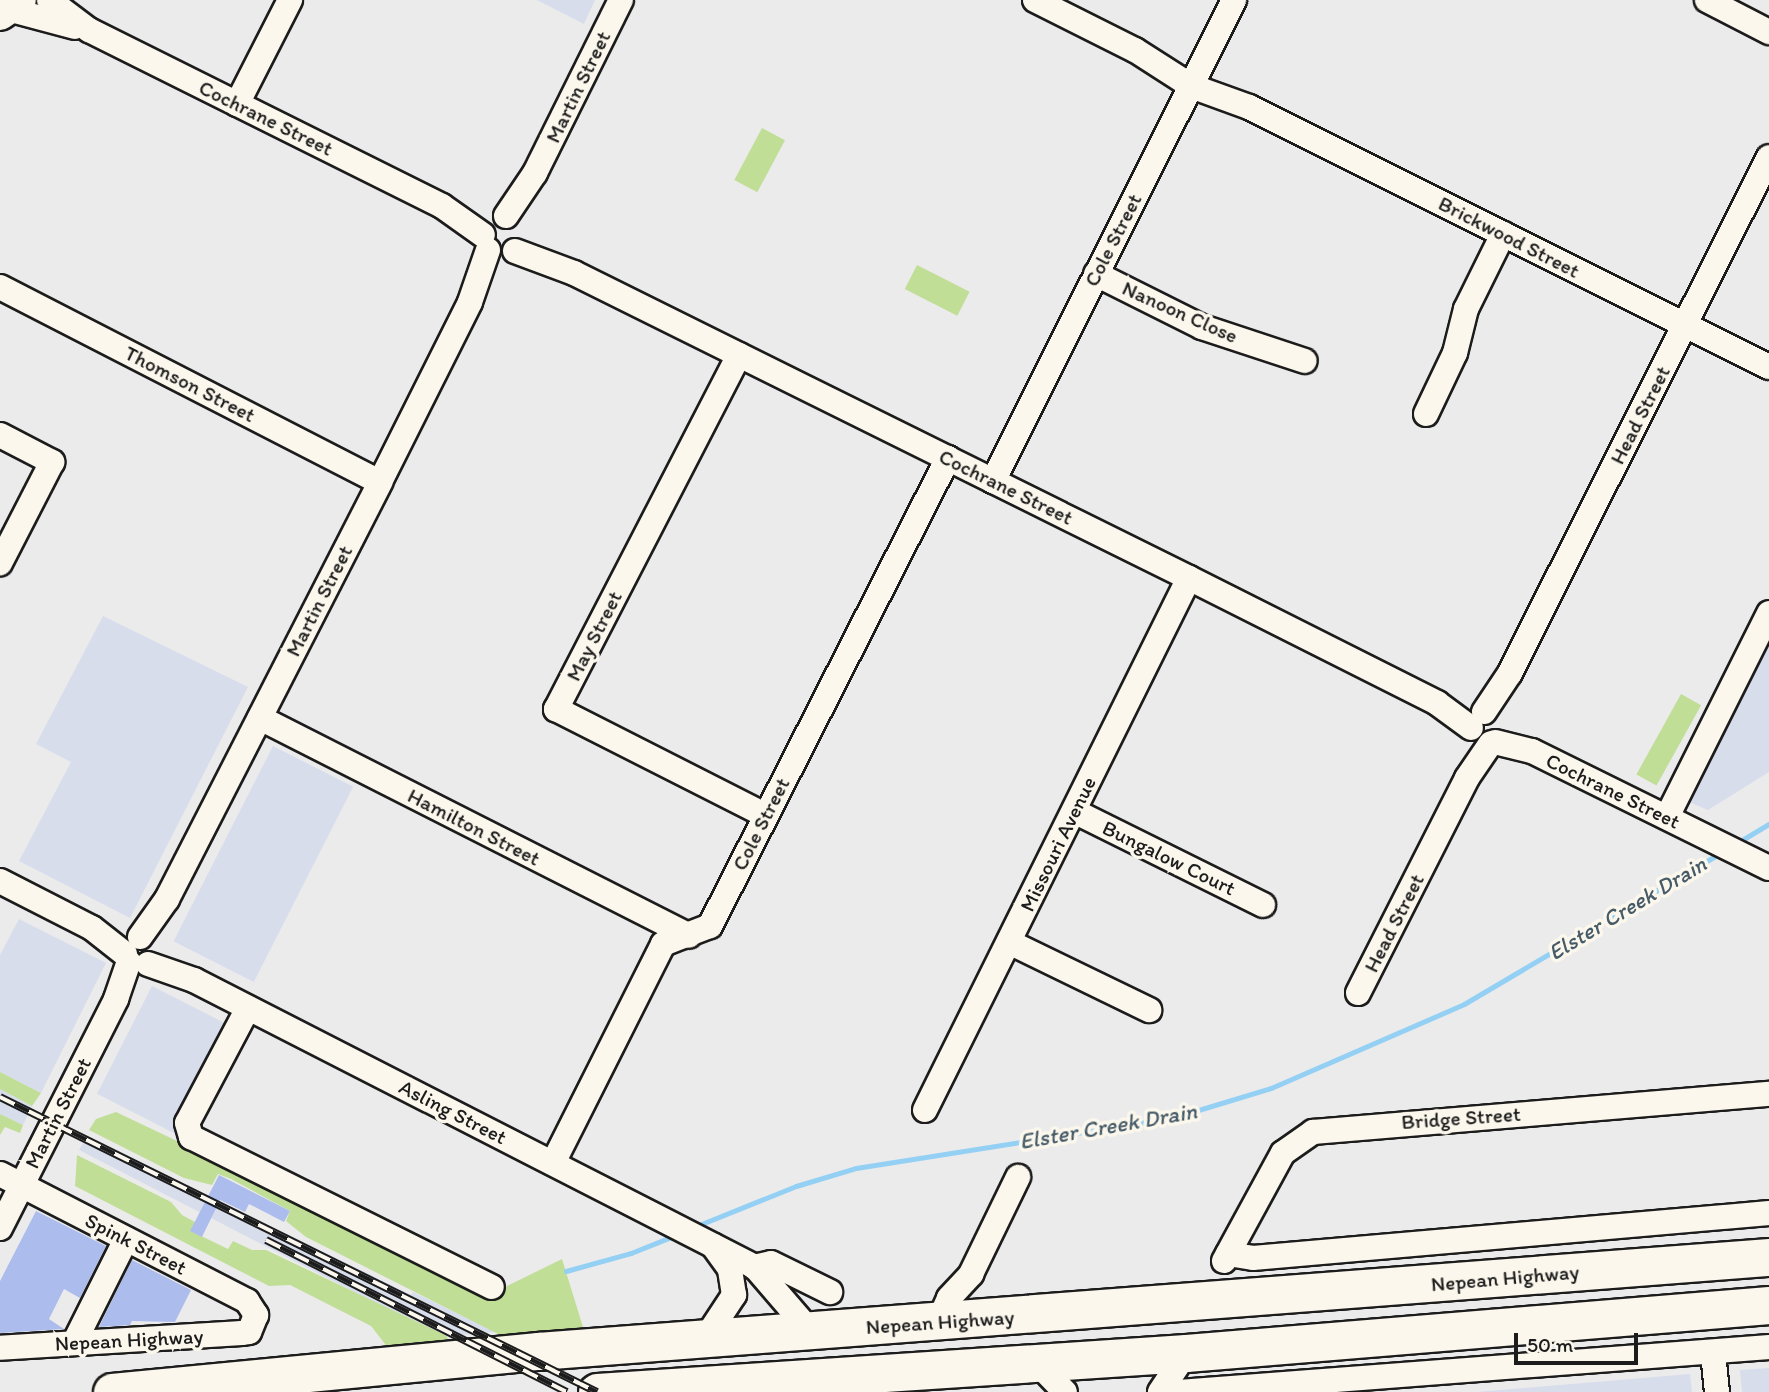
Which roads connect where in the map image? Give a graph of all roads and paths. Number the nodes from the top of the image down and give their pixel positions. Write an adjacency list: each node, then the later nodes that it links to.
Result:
1 (49, 0): 8 (street, Cochrane Street)
2 (290, 0): 11 (street)
3 (621, 0): 14 (street, Martin Street)
4 (1035, 0): 10 (street, Brickwood Street)
5 (1234, 0): 10 (street, Cole Street)
6 (1707, 0): 9 (street)
7 (10, 8): 8 (street, Cochrane Street)
8 (89, 30): 11 (street, Cochrane Street)
9 (1768, 30)
10 (1195, 79): 13 (street, Brickwood Street); 15 (street, Cole Street)
11 (237, 104): 14 (street, Cochrane Street)
12 (1769, 157): 17 (street, Head Street)
13 (1503, 234): 17 (street, Brickwood Street); 21 (street)
14 (504, 236): 18 (street, Cochrane Street); 25 (street, Martin Street)
15 (1096, 274): 19 (street, Nanoon Close); 24 (street, Cole Street)
16 (0, 287): 25 (street, Thomson Street)
17 (1685, 324): 20 (street, Brickwood Street); 30 (street, Head Street)
18 (739, 355): 23 (street, Cochrane Street); 32 (street, May Street)
19 (1305, 361)
20 (1769, 367)
21 (1426, 414)
22 (0, 435): 26 (street)
23 (948, 458): 24 (street, Cochrane Street); 32 (street, Cole Street)
24 (993, 481): 27 (street, Cochrane Street)
25 (380, 482): 29 (street, Martin Street)
26 (0, 563)
27 (1189, 578): 30 (street, Cochrane Street); 31 (street, Missouri Avenue)
28 (1769, 613): 33 (street)
29 (260, 718): 37 (street, Hamilton Street); 39 (street, Martin Street)
30 (1487, 727): 33 (street, Cochrane Street); 40 (street, Head Street)
31 (1074, 811): 36 (street, Bungalow Court); 38 (street, Missouri Avenue)
32 (765, 815): 37 (street, Cole Street)
33 (1667, 817): 34 (street, Cochrane Street)
34 (1766, 867)
35 (0, 881): 39 (street, Asling Street)
36 (1263, 905)
37 (689, 936): 45 (street, Cole Street)
38 (1009, 942): 42 (street); 44 (street, Missouri Avenue)
39 (140, 952): 41 (street, Asling Street); 47 (street, Martin Street)
40 (1358, 993)
41 (248, 1008): 45 (street, Asling Street); 56 (street)
42 (1149, 1010)
43 (1769, 1094): 48 (street, Bridge Street)
44 (925, 1110)
45 (553, 1163): 51 (street, Asling Street)
46 (1018, 1177): 54 (street)
47 (11, 1179): 49 (street, Martin Street); 50 (street, Spink Street)
48 (1769, 1213)
49 (0, 1228)
50 (126, 1239): 61 (street, Spink Street); 66 (street)
51 (711, 1244): 53 (street, Asling Street); 55 (street, Asling Street)
52 (1769, 1257): 59 (highway, Nepean Highway)
53 (755, 1267): 55 (street); 57 (street, Asling Street); 63 (street, Asling Street)
54 (971, 1273): 59 (street); 62 (street)
55 (734, 1284): 65 (street)
56 (492, 1287)
57 (830, 1292)
58 (1769, 1305): 60 (highway)
59 (974, 1320): 62 (highway, Nepean Highway)
60 (1570, 1320): 64 (highway); 72 (street)
61 (254, 1324): 66 (street, Nepean Highway)
62 (921, 1324): 63 (highway, Nepean Highway); 74 (highway)
63 (810, 1331): 65 (highway, Nepean Highway)
64 (1404, 1333): 70 (highway); 73 (street)
65 (705, 1339): 75 (highway, Nepean Highway)
66 (74, 1343): 68 (street, Nepean Highway)
67 (1769, 1347): 69 (street)
68 (0, 1348)
69 (1713, 1352): 72 (street); 80 (street)
70 (1186, 1353): 71 (highway); 78 (street)
71 (1037, 1363): 74 (highway); 77 (street)
72 (1537, 1364): 73 (street)
73 (1452, 1370): 79 (street)
74 (900, 1381): 76 (highway)
75 (112, 1392)
76 (597, 1392)
77 (1065, 1392)
78 (1160, 1392)
79 (1179, 1392)
80 (1717, 1392)

